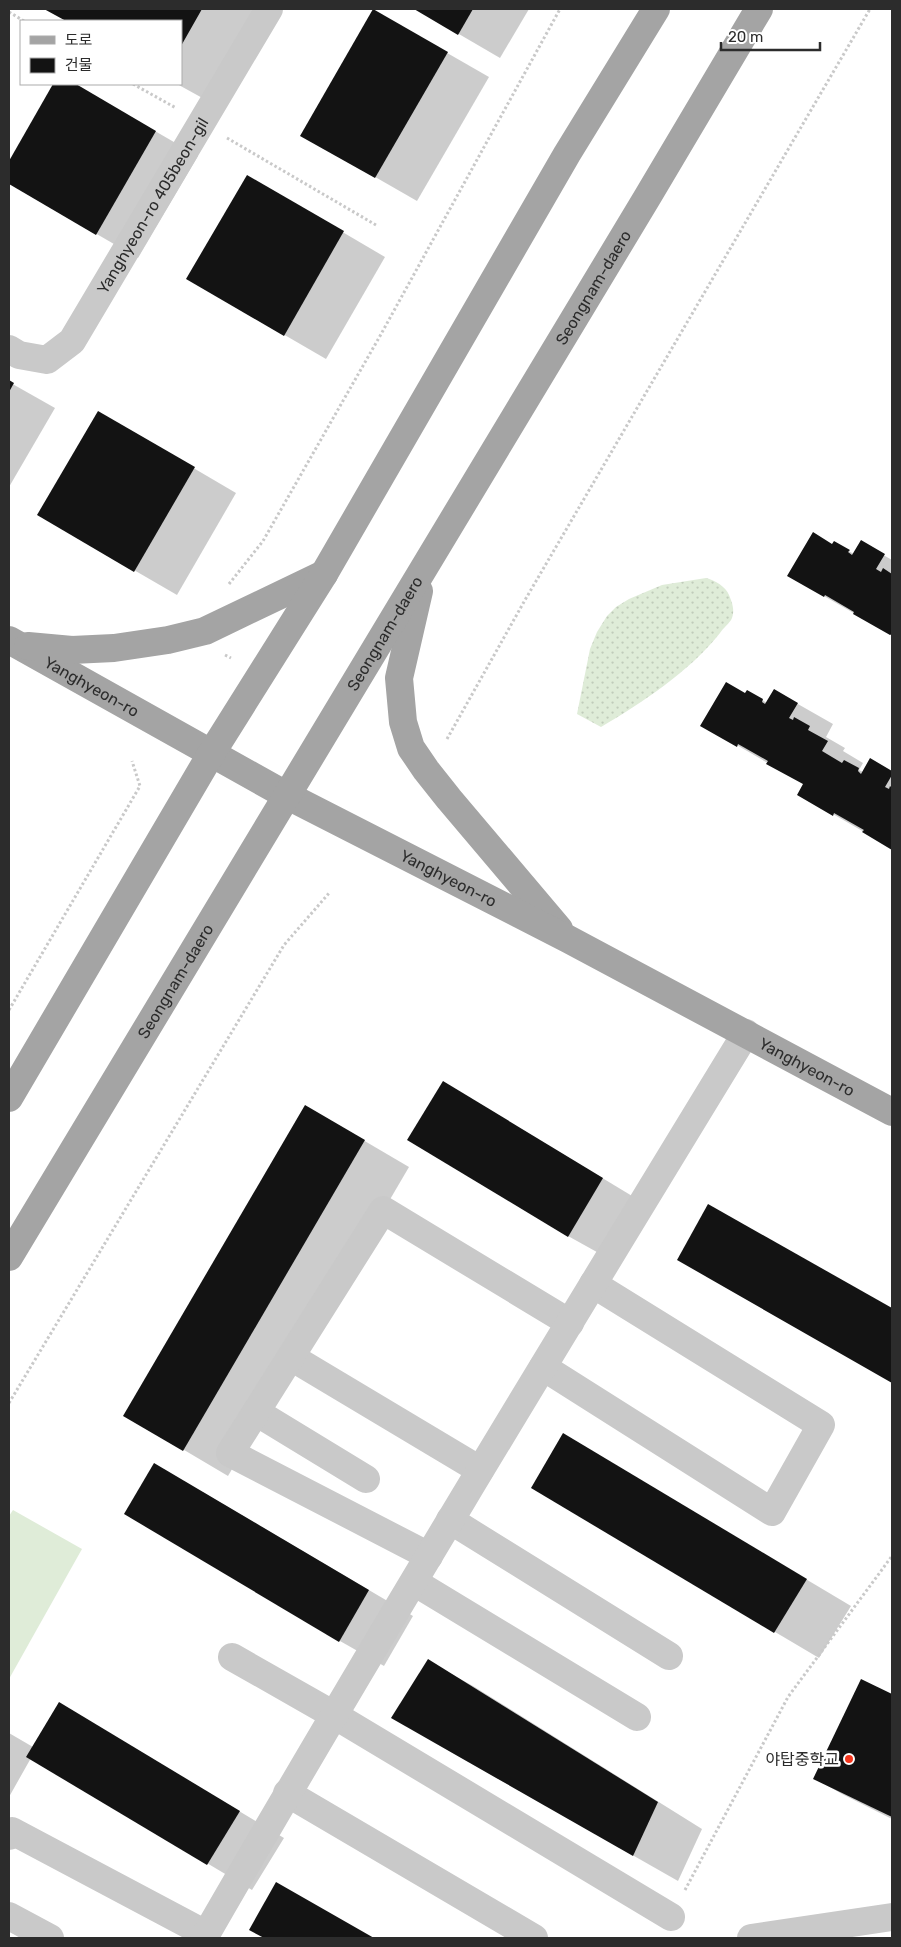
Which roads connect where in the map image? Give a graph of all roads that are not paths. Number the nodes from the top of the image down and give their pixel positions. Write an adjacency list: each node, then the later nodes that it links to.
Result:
1 (269, 9): 4 (street, Yanghyeon-ro 405beon-gil)
2 (656, 9): 6 (main road)
3 (759, 9): 5 (main road, Seongnam-daero)
4 (9, 349)
5 (424, 568): 9 (main road, Seongnam-daero); 10 (main road)
6 (324, 574): 7 (main road); 8 (main road)
7 (14, 643): 8 (main road, Yanghyeon-ro)
8 (211, 754): 9 (main road, Yanghyeon-ro); 12 (main road)
9 (286, 795): 10 (main road, Yanghyeon-ro); 14 (main road, Seongnam-daero)
10 (568, 939): 11 (main road, Yanghyeon-ro)
11 (746, 1033): 13 (main road, Yanghyeon-ro); 15 (street)
12 (9, 1098)
13 (892, 1112)
14 (9, 1257)
15 (593, 1284): 16 (street); 18 (street)
16 (570, 1323): 17 (street); 18 (street)
17 (291, 1357): 19 (street); 20 (street)
18 (543, 1367): 20 (street)
19 (256, 1412): 21 (street); 23 (street)
20 (480, 1470): 22 (street)
21 (366, 1479)
22 (450, 1520): 23 (street); 25 (street)
23 (430, 1556): 24 (street)
24 (414, 1582): 27 (street); 28 (street)
25 (669, 1656)
26 (232, 1657): 27 (street)
27 (334, 1715): 29 (street); 32 (street)
28 (637, 1717)
29 (287, 1793): 34 (street); 36 (street)
30 (9, 1836): 34 (street)
31 (9, 1916): 35 (street)
32 (671, 1917)
33 (892, 1917): 37 (street)
34 (205, 1936)
35 (50, 1938)
36 (534, 1938)
37 (751, 1938)

